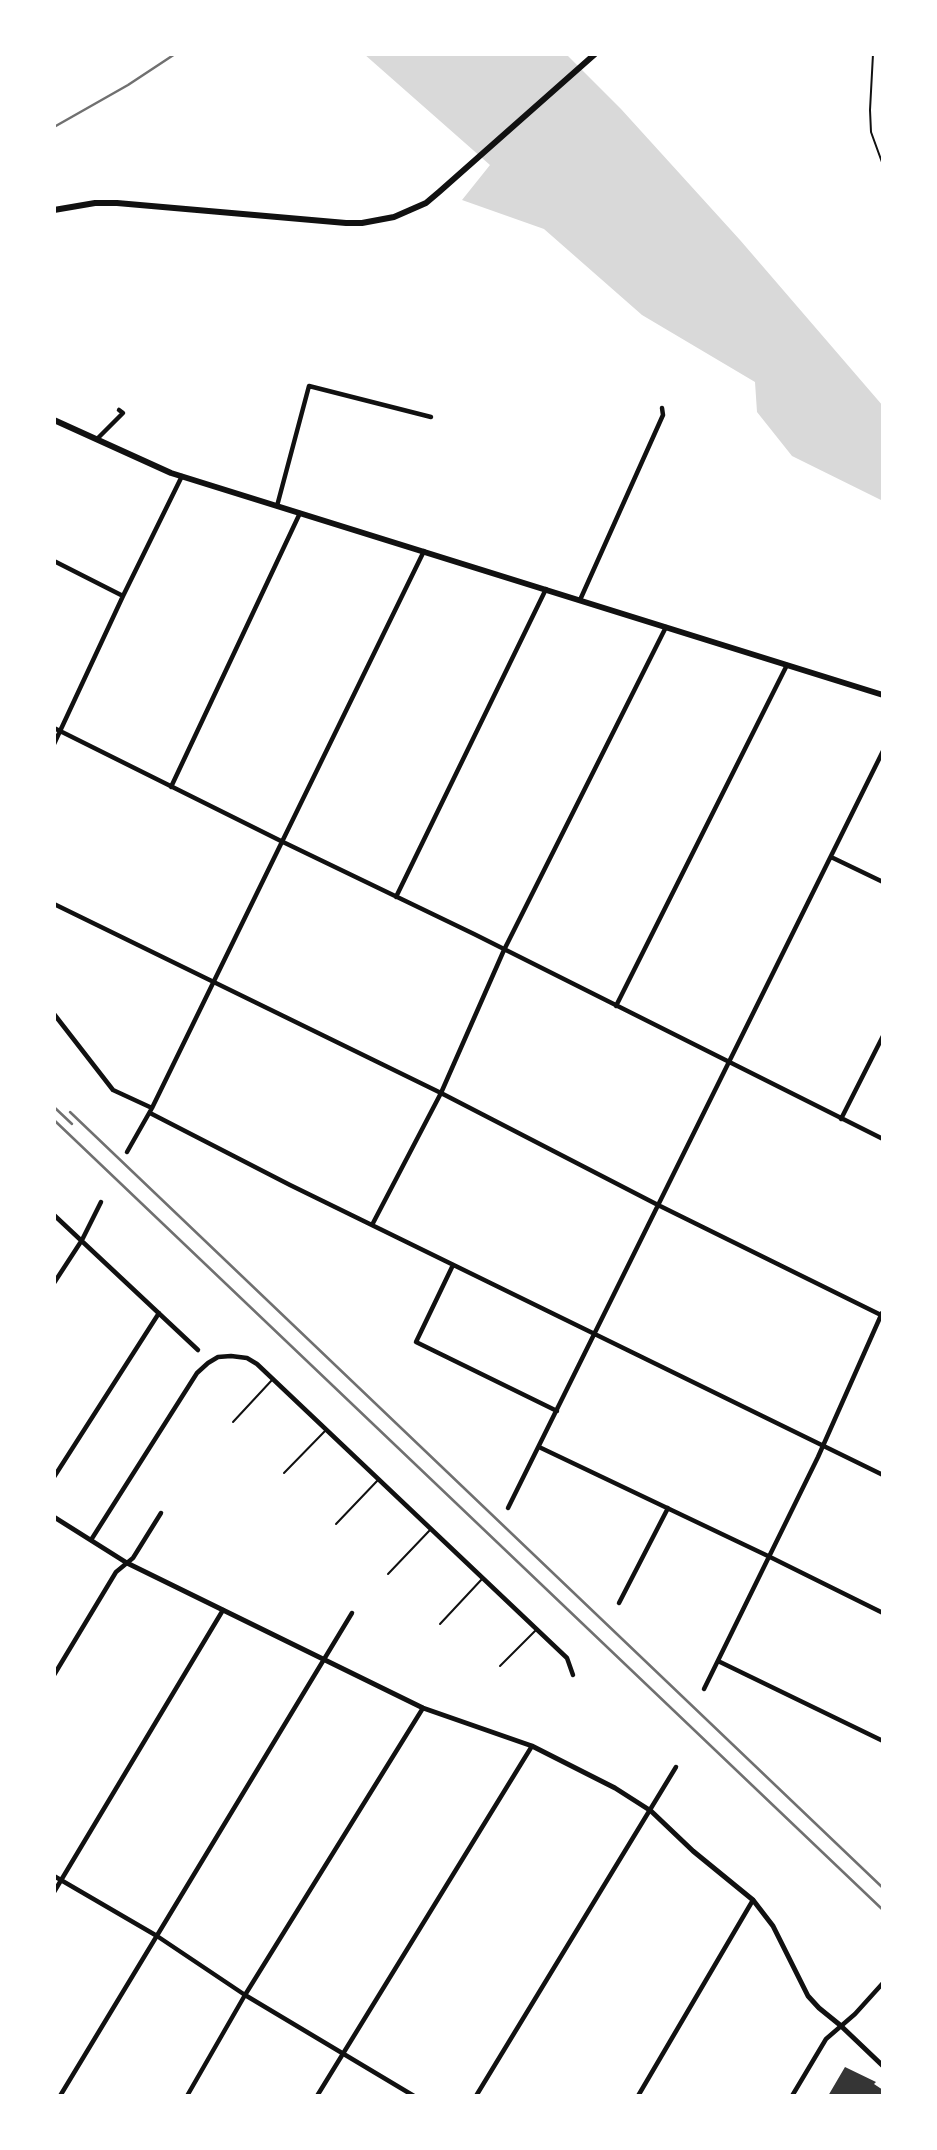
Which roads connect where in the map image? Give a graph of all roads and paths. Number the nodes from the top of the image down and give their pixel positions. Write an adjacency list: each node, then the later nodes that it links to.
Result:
1 (873, 54): 3 (lane)
2 (595, 55): 4 (main road)
3 (883, 165)
4 (54, 210)
5 (662, 408): 17 (street)
6 (119, 410): 9 (street)
7 (431, 417): 11 (street)
8 (54, 420): 9 (main road)
9 (97, 439): 10 (main road)
10 (182, 476): 11 (main road); 16 (street)
11 (277, 506): 12 (main road)
12 (300, 513): 13 (main road); 25 (street)
13 (424, 551): 15 (main road); 26 (street)
14 (54, 561): 16 (street)
15 (546, 589): 17 (main road); 29 (street)
16 (123, 596): 22 (street)
17 (580, 600): 18 (main road)
18 (666, 627): 19 (main road); 31 (street)
19 (787, 665): 20 (main road); 33 (street)
20 (883, 695)
21 (54, 728): 22 (street)
22 (61, 731): 23 (street); 25 (street)
23 (54, 744)
24 (883, 751): 27 (street)
25 (171, 787): 26 (street)
26 (283, 842): 29 (street); 32 (street)
27 (831, 857): 28 (street); 36 (street)
28 (883, 882)
29 (396, 897): 31 (street)
30 (54, 904): 32 (street)
31 (504, 950): 33 (street); 37 (street)
32 (214, 983): 37 (street); 38 (street)
33 (616, 1006): 36 (street)
34 (54, 1014): 38 (street)
35 (883, 1036): 39 (street)
36 (729, 1062): 39 (street); 43 (street)
37 (441, 1093): 43 (street); 45 (street)
38 (151, 1111): 41 (street); 45 (street)
39 (841, 1119): 40 (street)
40 (883, 1139)
41 (127, 1152)
42 (101, 1202): 46 (street)
43 (658, 1205): 50 (street); 51 (street)
44 (54, 1214): 46 (street)
45 (372, 1225): 47 (street)
46 (82, 1240): 48 (street); 49 (street)
47 (453, 1265): 51 (street); 54 (street)
48 (54, 1283)
49 (159, 1314): 52 (street); 61 (street)
50 (882, 1315): 57 (street)
51 (594, 1335): 54 (street); 57 (street)
52 (198, 1350)
53 (272, 1380): 55 (lane); 56 (street); 69 (street)
54 (557, 1412): 58 (street)
55 (233, 1422)
56 (326, 1430): 59 (lane); 62 (street)
57 (824, 1445): 60 (street); 70 (street)
58 (539, 1447): 63 (street); 64 (street)
59 (284, 1473)
60 (883, 1475)
61 (54, 1476)
62 (378, 1480): 67 (lane); 68 (street)
63 (509, 1508)
64 (668, 1508): 70 (street); 74 (street)
65 (161, 1513): 71 (street)
66 (54, 1517): 69 (street)
67 (335, 1524)
68 (430, 1529): 72 (lane); 73 (street)
69 (91, 1540): 71 (street)
70 (768, 1556): 77 (street); 81 (street)
71 (127, 1563): 75 (street); 83 (street)
72 (388, 1574)
73 (483, 1579): 78 (lane); 79 (street)
74 (619, 1603)
75 (223, 1610): 80 (street); 92 (street)
76 (352, 1613): 80 (street)
77 (883, 1614)
78 (440, 1624)
79 (536, 1629): 82 (lane); 84 (street)
80 (323, 1659): 86 (street); 95 (street)
81 (718, 1661): 85 (street); 87 (street)
82 (500, 1667)
83 (54, 1675)
84 (573, 1675)
85 (704, 1689)
86 (423, 1708): 88 (street); 97 (street)
87 (883, 1741)
88 (532, 1746): 90 (street); 99 (street)
89 (676, 1767): 90 (street)
90 (651, 1811): 94 (street); 105 (street)
91 (54, 1876): 92 (street)
92 (61, 1880): 93 (street); 95 (street)
93 (54, 1892)
94 (753, 1899): 98 (street); 106 (street)
95 (157, 1937): 97 (street); 101 (street)
96 (883, 1983): 98 (street)
97 (245, 1995): 99 (street); 102 (street)
98 (840, 2025): 100 (street); 107 (street)
99 (342, 2053): 103 (street); 104 (street)
100 (883, 2066)
101 (60, 2096)
102 (187, 2096)
103 (317, 2096)
104 (414, 2096)
105 (476, 2096)
106 (638, 2096)
107 (792, 2096)

